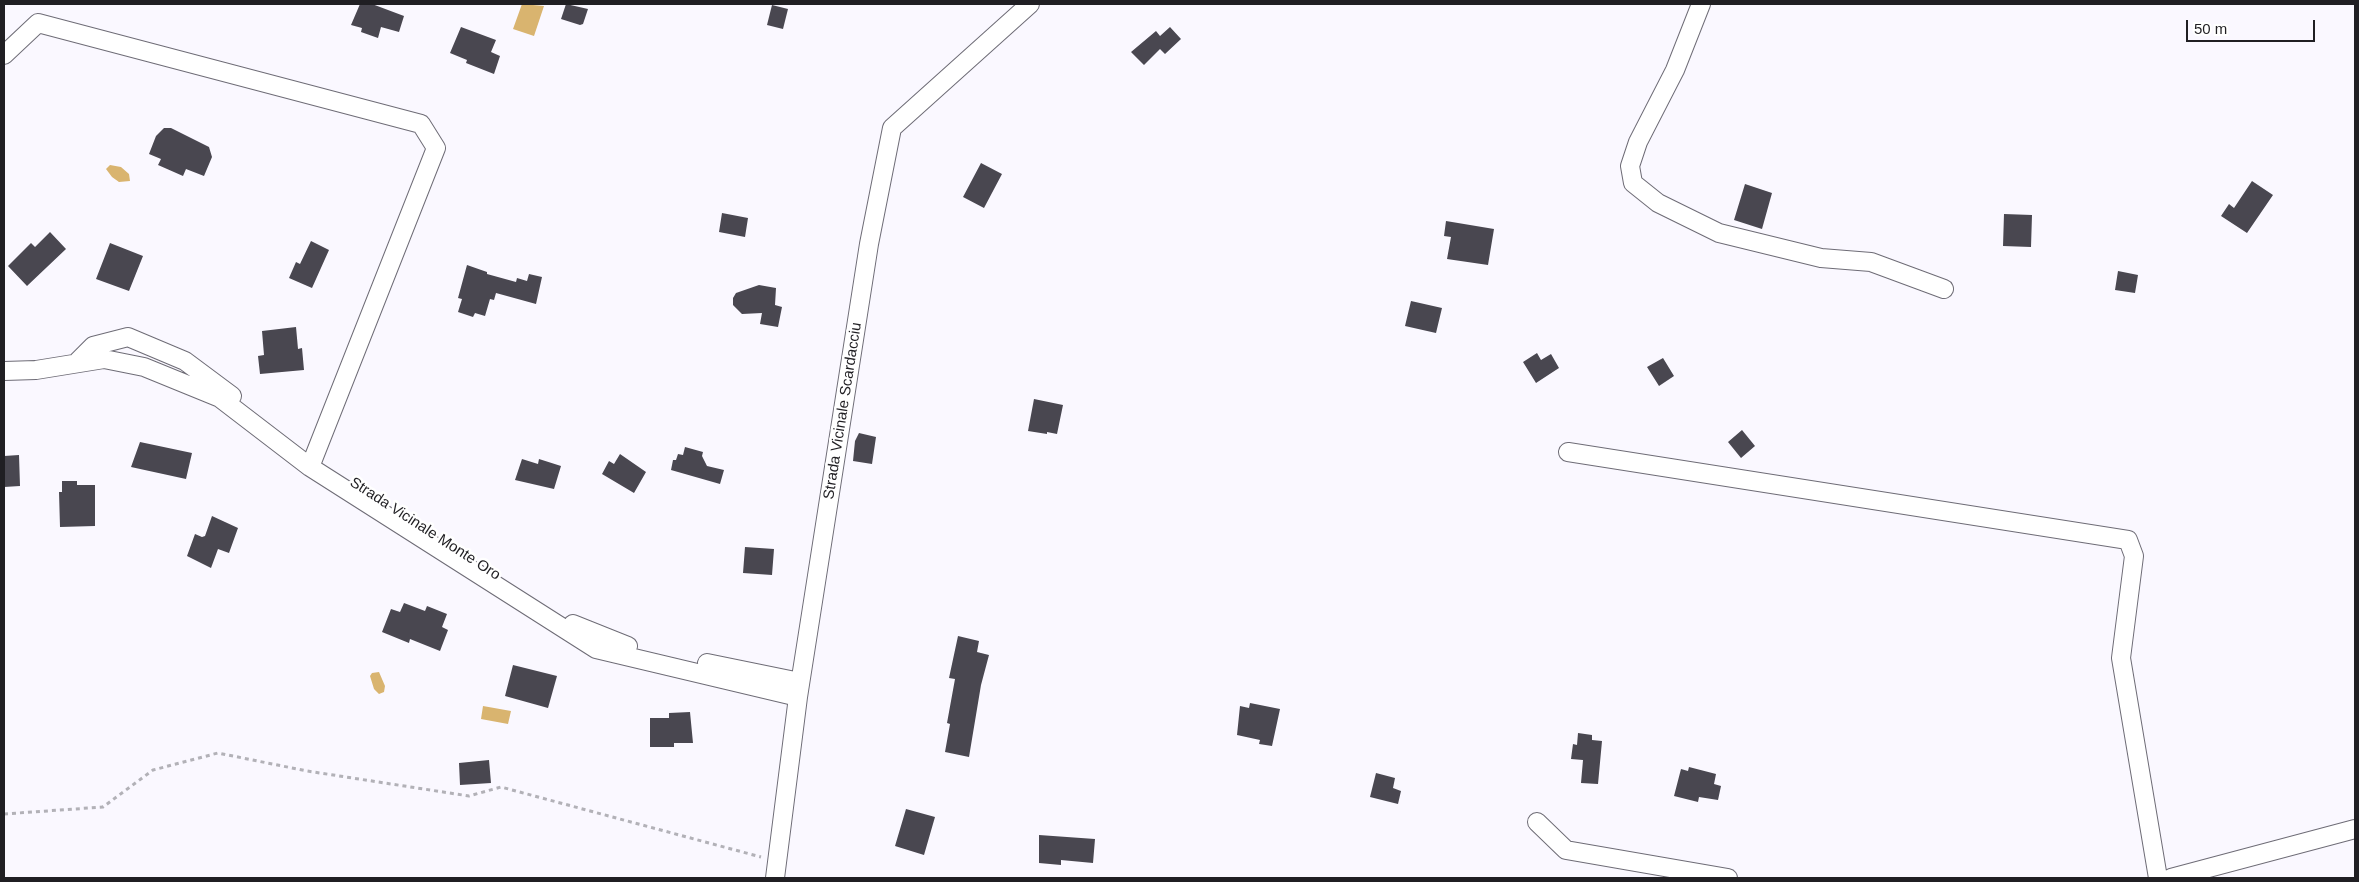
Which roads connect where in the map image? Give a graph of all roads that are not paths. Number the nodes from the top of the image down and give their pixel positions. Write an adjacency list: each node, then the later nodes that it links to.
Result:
1 (1030, 4): 9 (street, Strada Vicinale Scardacciu)
2 (1701, 4): 4 (street)
3 (4, 55): 8 (street)
4 (1944, 289)
5 (78, 361): 6 (street, Strada Vicinale Monte Oro); 8 (street, Strada Vicinale Monte Oro); 8 (street, Strada Vicinale Monte Oro)
6 (4, 371)
7 (1568, 452): 14 (street)
8 (312, 462): 9 (street, Strada Vicinale Monte Oro)
9 (799, 689): 12 (street, Strada Vicinale Scardacciu)
10 (1537, 822): 13 (street)
11 (2355, 829): 15 (street)
12 (776, 871)
13 (1728, 878)
14 (2158, 878)
15 (2170, 878)

